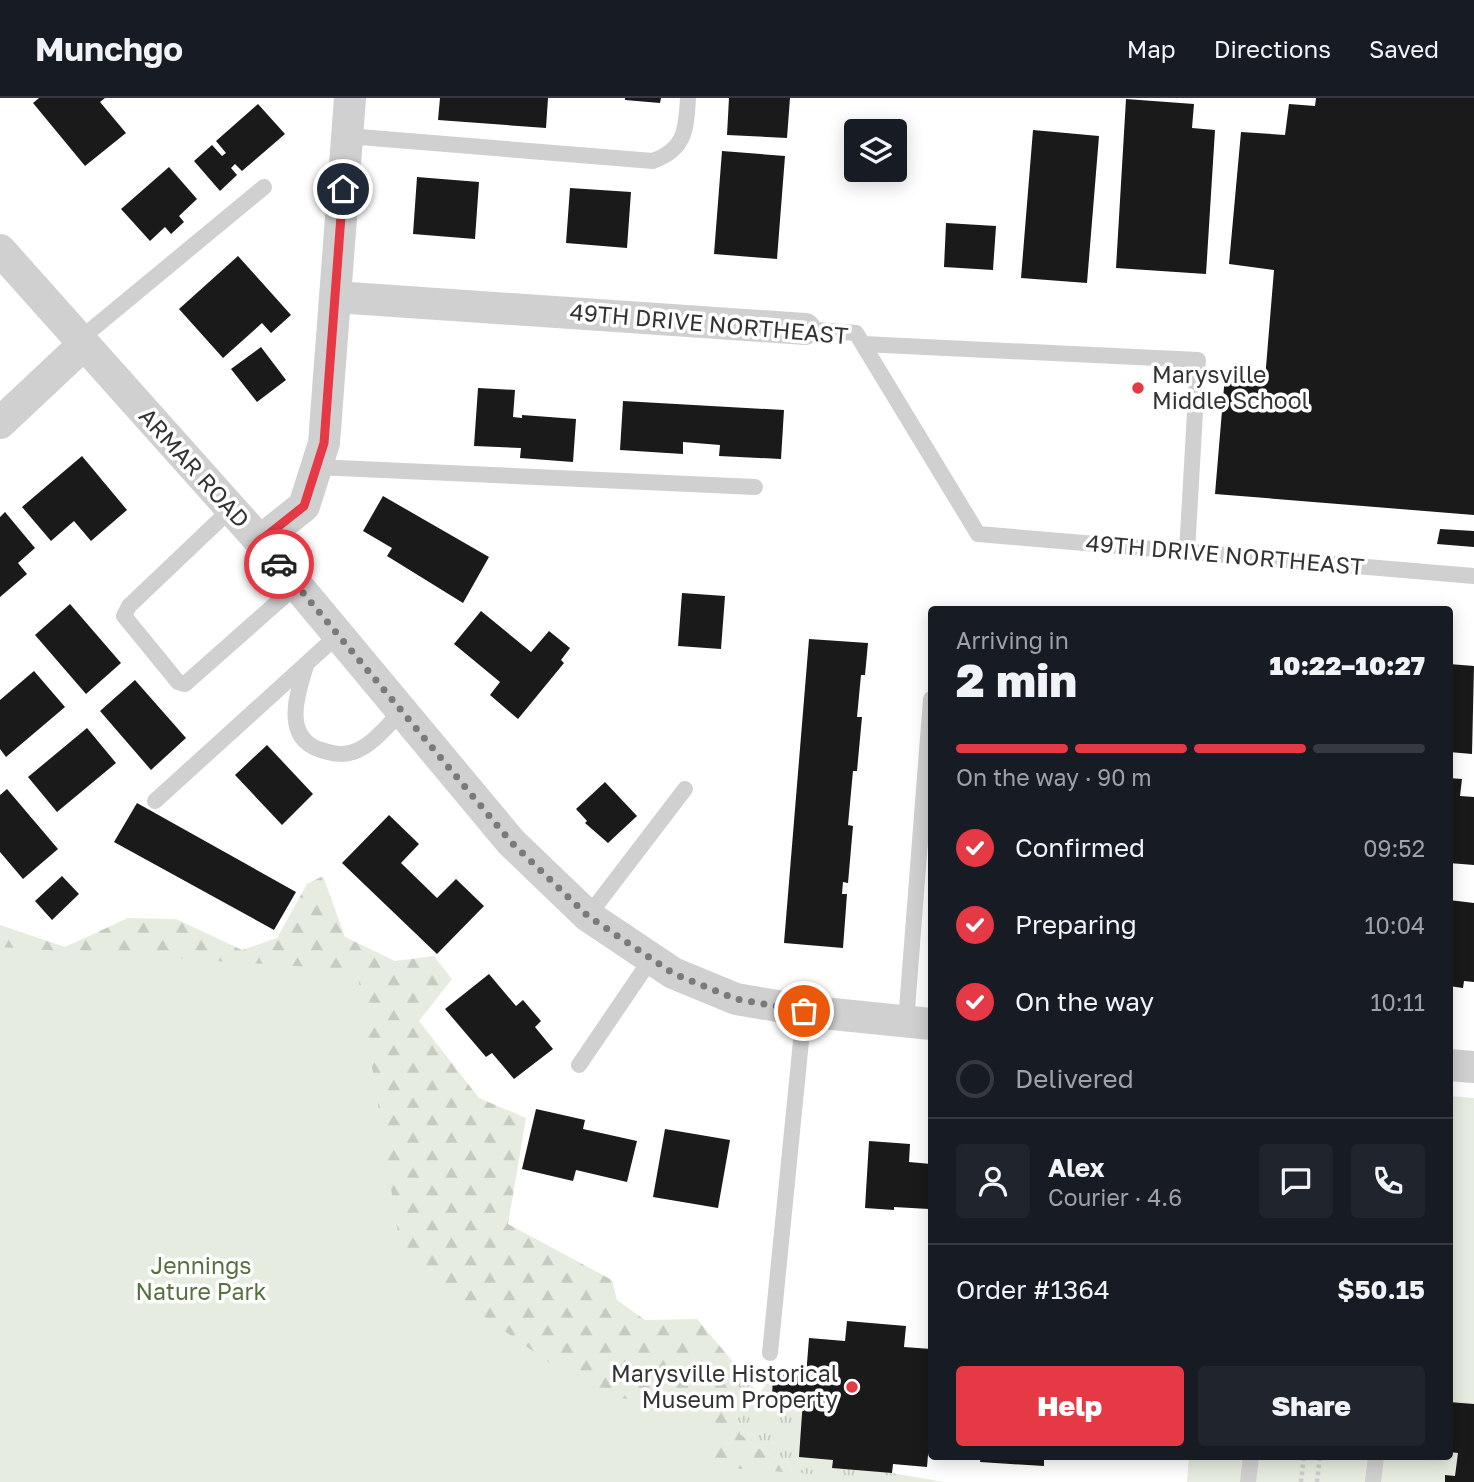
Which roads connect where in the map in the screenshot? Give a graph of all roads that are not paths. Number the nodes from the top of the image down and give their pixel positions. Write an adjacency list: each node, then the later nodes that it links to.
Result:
1 (350, 98): 3 (street)
2 (688, 98): 3 (lane)
3 (347, 136): 6 (street)
4 (264, 187): 8 (lane)
5 (0, 250): 8 (street, ARMAR ROAD)
6 (335, 297): 7 (street, 49TH DRIVE NORTHEAST); 11 (street)
7 (805, 329): 9 (lane, 49TH DRIVE NORTHEAST)
8 (81, 342): 10 (street); 13 (street, ARMAR ROAD)
9 (863, 344): 15 (lane, 49TH DRIVE NORTHEAST); 15 (lane)
10 (0, 423)
11 (316, 467): 12 (lane); 14 (street)
12 (755, 487)
13 (231, 509): 14 (street, ARMAR ROAD); 17 (lane)
14 (260, 541): 17 (street, ARMAR ROAD)
15 (1187, 552): 16 (lane, 49TH DRIVE NORTHEAST)
16 (1474, 576)
17 (297, 584): 18 (street, ARMAR ROAD)
18 (338, 635): 19 (lane); 20 (street, ARMAR ROAD)
19 (307, 664): 20 (lane); 23 (lane)
20 (402, 711): 24 (street, ARMAR ROAD)
21 (928, 780): 27 (lane)
22 (685, 789): 24 (lane)
23 (155, 801)
24 (588, 916): 25 (street, ARMAR ROAD)
25 (651, 959): 26 (street, ARMAR ROAD); 28 (lane)
26 (804, 1011): 27 (street, ARMAR ROAD); 31 (lane)
27 (919, 1023)
28 (579, 1065)
29 (1453, 1065): 30 (street)
30 (1474, 1067)
31 (770, 1353)
32 (1251, 1460): 34 (lane)
33 (1376, 1460): 35 (lane)
34 (1248, 1482)
35 (1373, 1482)

